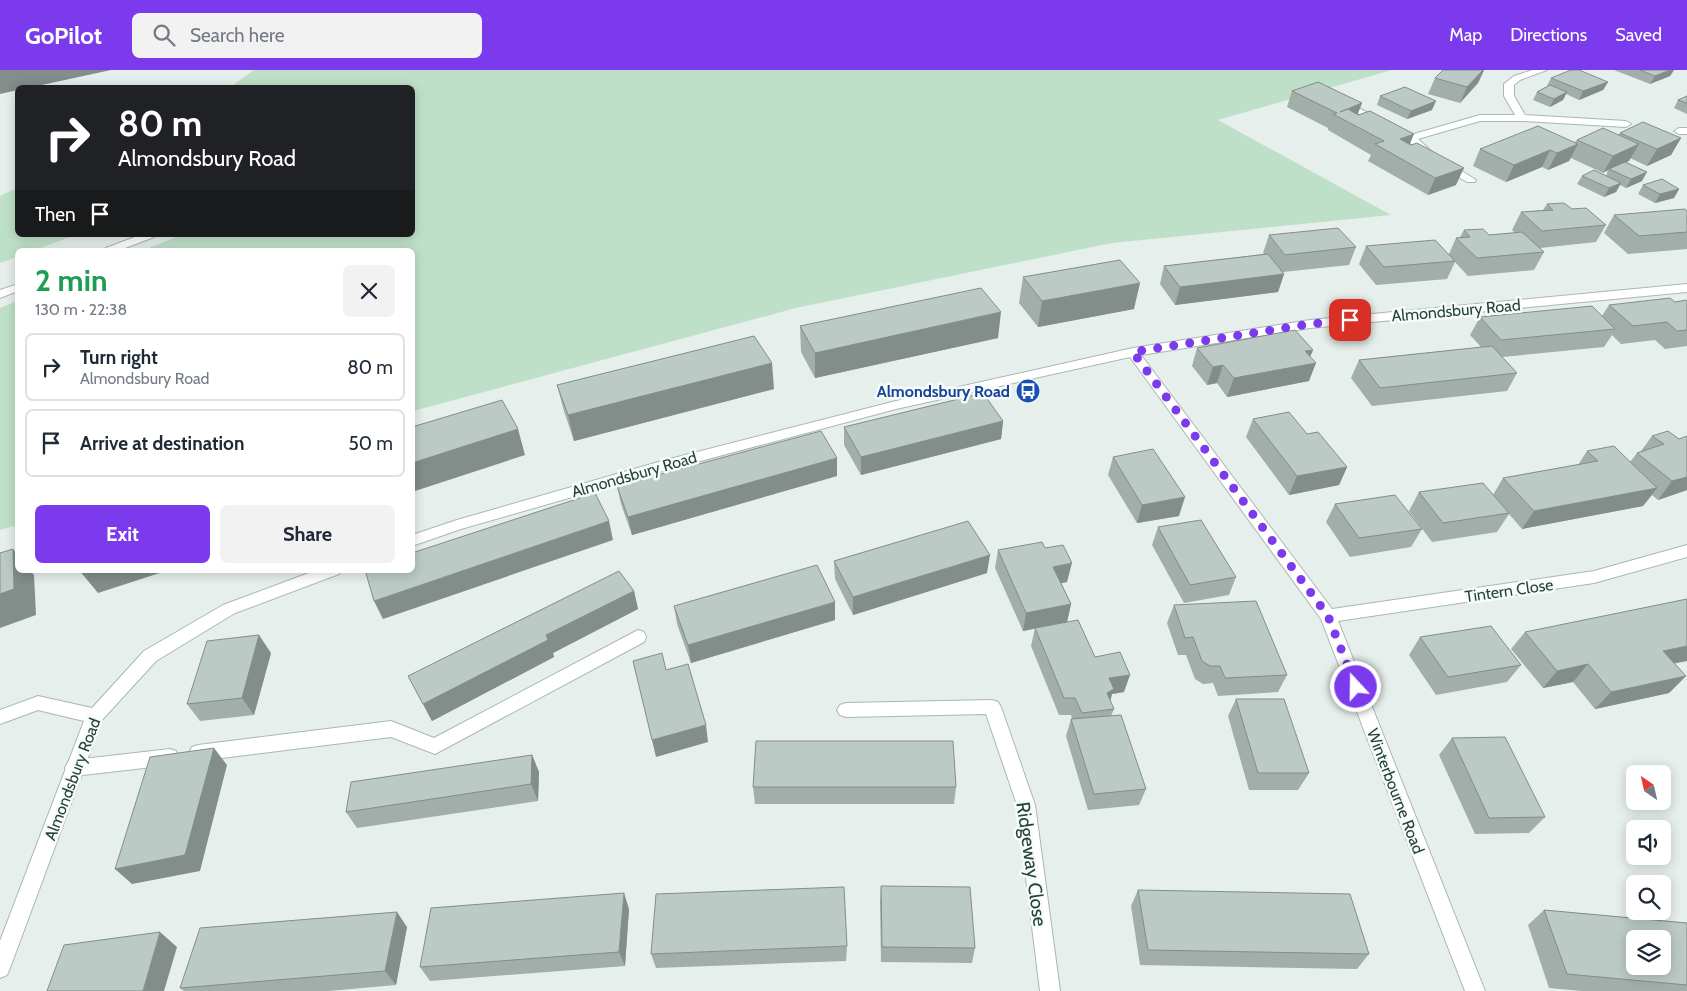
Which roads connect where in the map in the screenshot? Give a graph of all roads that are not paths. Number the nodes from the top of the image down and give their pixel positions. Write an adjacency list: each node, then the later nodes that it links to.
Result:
1 (1542, 70): 3 (street)
2 (1344, 104): 5 (street)
3 (1522, 118): 4 (street); 5 (street)
4 (1626, 124)
5 (1411, 138): 6 (street)
6 (1471, 180)
7 (145, 237): 8 (street)
8 (115, 248)
9 (15, 288): 11 (street)
10 (1687, 288): 12 (street, Almondsbury Road)
11 (0, 294)
12 (1133, 352): 13 (street, Almondsbury Road); 16 (street, Winterbourne Road)
13 (415, 540)
14 (1687, 551): 16 (street, Tintern Close)
15 (326, 573): 19 (street, Almondsbury Road)
16 (1328, 616): 24 (street, Winterbourne Road)
17 (638, 638): 21 (street)
18 (846, 710): 23 (street, Ridgeway Close)
19 (94, 716): 20 (street); 21 (street, Almondsbury Road)
20 (0, 717)
21 (74, 768): 22 (street, Almondsbury Road)
22 (0, 968)
23 (1050, 991)
24 (1475, 991)

